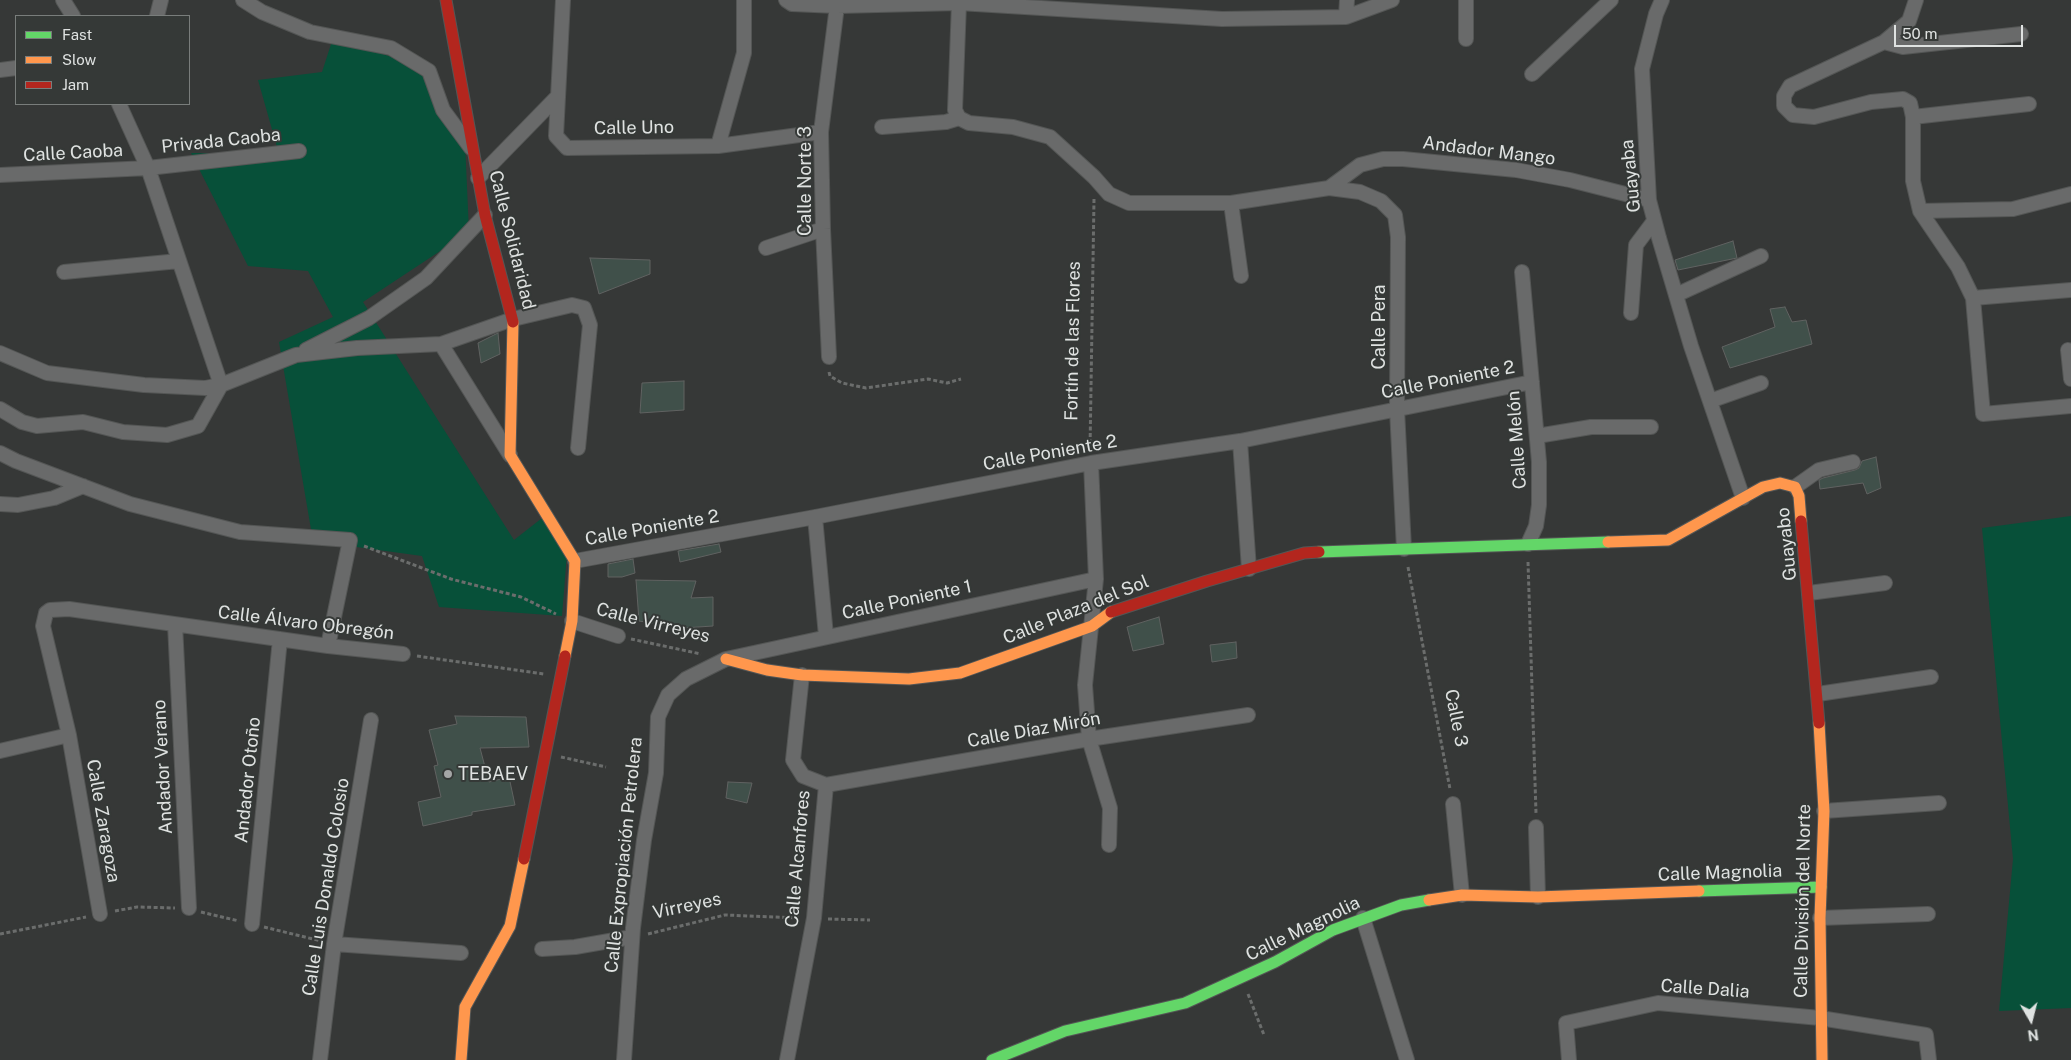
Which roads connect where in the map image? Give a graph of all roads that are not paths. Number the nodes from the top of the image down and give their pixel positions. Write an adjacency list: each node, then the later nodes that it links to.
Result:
1 (63, 0): 16 (street)
2 (161, 0): 17 (street)
3 (243, 0): 34 (street)
4 (446, 0): 34 (street, Calle Solidaridad)
5 (563, 0): 25 (street)
6 (744, 0): 32 (street)
7 (786, 0): 15 (street)
8 (1347, 0): 18 (street)
9 (1392, 0): 18 (street)
10 (1466, 0): 20 (street)
11 (1611, 0): 24 (street)
12 (1662, 0): 40 (street, Guayaba)
13 (1916, 0): 21 (street)
14 (959, 3): 15 (street); 18 (street); 29 (street)
15 (837, 6): 31 (street, Calle Norte 3)
16 (72, 15)
17 (158, 15)
18 (1346, 17)
19 (2021, 34): 21 (street)
20 (1466, 39)
21 (1884, 42): 28 (street)
22 (15, 68): 23 (street)
23 (0, 70)
24 (1532, 74)
25 (557, 97): 32 (street, Calle Uno); 37 (street)
26 (2030, 104): 28 (street)
27 (120, 105): 35 (street)
28 (1914, 117): 42 (street)
29 (959, 118): 30 (street); 41 (street)
30 (882, 127)
31 (821, 132): 32 (street, Calle Uno); 45 (street, Calle Norte 3)
32 (718, 146)
33 (299, 151): 35 (street, Privada Caoba)
34 (473, 151): 37 (street, Calle Solidaridad)
35 (148, 168): 36 (street, Calle Caoba); 48 (street)
36 (0, 175)
37 (478, 178): 43 (street, Calle Solidaridad)
38 (1330, 188): 40 (street, Andador Mango); 41 (street); 69 (street, Calle Pera)
39 (2071, 194): 42 (street)
40 (1650, 200): 44 (street, Guayaba)
41 (1231, 203): 51 (street)
42 (1920, 211): 54 (street)
43 (485, 215): 56 (street, Calle Solidaridad); 60 (street)
44 (1654, 220): 53 (street, Guayaba); 55 (street)
45 (823, 229): 46 (street); 61 (street, Calle Norte 3)
46 (766, 248)
47 (1761, 256): 53 (street)
48 (179, 261): 49 (street); 65 (street)
49 (64, 272)
50 (1522, 272): 63 (street, Calle Melón)
51 (1241, 276)
52 (2071, 290): 54 (street)
53 (1676, 295): 66 (street, Guayaba)
54 (1973, 298): 67 (street)
55 (1631, 312)
56 (513, 319): 57 (street); 73 (street); 75 (street, Calle Solidaridad)
57 (441, 344): 60 (street); 75 (street)
58 (2068, 350): 62 (street)
59 (0, 353): 65 (street)
60 (296, 355): 65 (street)
61 (829, 358)
62 (2071, 379)
63 (1532, 382): 69 (street, Calle Poniente 2); 71 (street, Calle Melón)
64 (1761, 383): 66 (street)
65 (221, 385): 68 (street)
66 (1710, 401): 80 (street, Guayaba)
67 (2071, 406)
68 (0, 409)
69 (1397, 409): 72 (street, Calle Poniente 2); 84 (street, Calle Pera)
70 (1651, 427): 71 (street)
71 (1537, 436): 83 (street, Calle Melón)
72 (1240, 441): 77 (street, Calle Poniente 2); 86 (street)
73 (578, 448)
74 (0, 453): 78 (street)
75 (510, 456): 85 (street)
76 (1853, 462): 79 (street)
77 (1091, 463): 82 (street, Calle Poniente 2); 87 (street)
78 (83, 486): 81 (street); 97 (street)
79 (1795, 487): 80 (street, Guayabo); 89 (street, Guayabo)
80 (1743, 498): 83 (street, Guayabo)
81 (0, 504)
82 (815, 517): 85 (street, Calle Poniente 2); 95 (street)
83 (1528, 544): 84 (street, Calle Plaza del Sol)
84 (1404, 549): 86 (street, Calle Plaza del Sol)
85 (575, 561): 91 (street)
86 (1249, 569): 93 (street, Calle Plaza del Sol)
87 (1096, 579): 93 (street); 95 (street, Calle Poniente 1)
88 (1885, 583): 89 (street)
89 (1809, 594): 102 (street, Calle División del Norte)
90 (46, 613): 92 (street, Calle Álvaro Obregón); 105 (street, Calle Zaragoza)
91 (572, 622): 94 (street, Calle Virreyes); 129 (street)
92 (175, 624): 96 (street, Calle Álvaro Obregón); 117 (street, Andador Verano)
93 (1092, 626): 100 (street, Calle Plaza del Sol); 106 (street)
94 (618, 636)
95 (826, 636): 99 (street, Calle Poniente 1)
96 (280, 639): 97 (street, Calle Álvaro Obregón); 122 (street, Andador Otoño)
97 (328, 646): 98 (street, Calle Álvaro Obregón)
98 (403, 654)
99 (726, 659): 100 (street, Calle Plaza del Sol); 123 (street, Calle Expropiación Petrolera)
100 (802, 675): 108 (street, Calle Alcanfores)
101 (1932, 677): 102 (street)
102 (1818, 694): 111 (street, Calle División del Norte)
103 (1248, 715): 106 (street, Calle Díaz Mirón)
104 (371, 720): 124 (street, Calle Luis Donaldo Colosio)
105 (69, 735): 107 (street); 118 (street, Calle Zaragoza)
106 (1089, 739): 108 (street, Calle Díaz Mirón); 113 (street)
107 (0, 751)
108 (826, 785): 131 (street, Calle Alcanfores)
109 (1939, 803): 111 (street)
110 (1453, 804): 115 (street)
111 (1824, 811): 114 (street, Calle División del Norte)
112 (1536, 827): 116 (street)
113 (1109, 844)
114 (1821, 887): 116 (street, Calle Magnolia); 121 (street, Calle División del Norte)
115 (1462, 895): 116 (street, Calle Magnolia); 120 (street, Calle Magnolia)
116 (1538, 897)
117 (189, 908)
118 (100, 914)
119 (1928, 914): 121 (street)
120 (1364, 918): 132 (street, Calle Magnolia); 133 (street)
121 (1820, 918): 127 (street, Calle División del Norte)
122 (252, 924)
123 (632, 936): 125 (street); 130 (street, Calle Expropiación Petrolera)
124 (334, 944): 126 (street); 128 (street, Calle Luis Donaldo Colosio)
125 (542, 949)
126 (461, 953)
127 (1820, 1018): 134 (street, Calle Dalia); 135 (street, Calle División del Norte); 136 (street)
128 (320, 1060)
129 (461, 1060)
130 (624, 1060)
131 (787, 1060)
132 (992, 1060)
133 (1407, 1060)
134 (1569, 1060)
135 (1822, 1060)
136 (1929, 1060)

